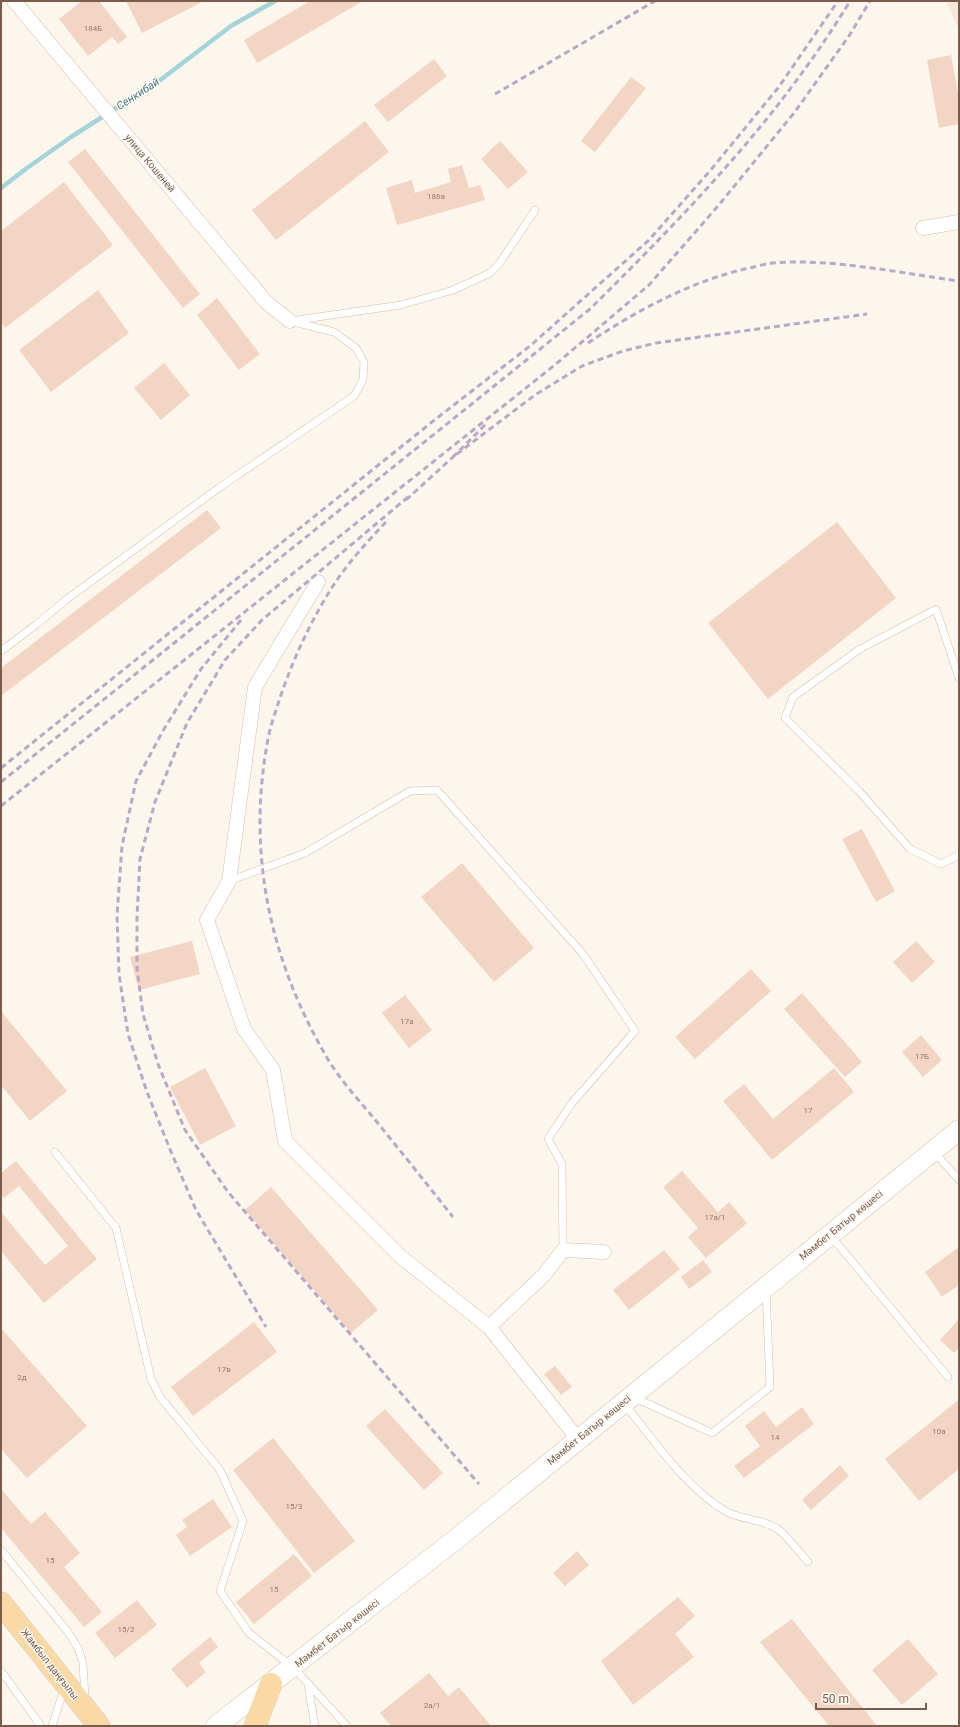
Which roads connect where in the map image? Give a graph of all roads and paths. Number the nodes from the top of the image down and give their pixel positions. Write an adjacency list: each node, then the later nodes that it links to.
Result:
1 (14, 1): 5 (street, улица Кошеней)
2 (535, 210): 5 (lane)
3 (959, 222): 4 (street)
4 (923, 228)
5 (290, 321): 7 (lane)
6 (318, 582): 10 (street)
7 (1, 651)
8 (959, 678): 9 (lane)
9 (959, 856)
10 (229, 881): 16 (lane); 19 (street)
11 (959, 1130): 12 (main road, Мәмбет Батыр көшесі)
12 (933, 1151): 14 (lane); 15 (main road, Мәмбет Батыр көшесі)
13 (55, 1152): 26 (lane)
14 (959, 1180)
15 (830, 1234): 18 (main road, Мәмбет Батыр көшесі); 20 (lane)
16 (563, 1250): 17 (street); 19 (street)
17 (604, 1252)
18 (766, 1286): 21 (main road, Мәмбет Батыр көшесі); 21 (lane)
19 (489, 1327): 22 (street)
20 (948, 1377)
21 (627, 1399): 22 (main road, Мәмбет Батыр көшесі); 24 (lane)
22 (578, 1439): 26 (main road, Мәмбет Батыр көшесі)
23 (1, 1550): 31 (lane)
24 (808, 1562)
25 (1, 1603): 28 (main road, Жамбыл даңғылы)
26 (292, 1667): 29 (main road, Мәмбет Батыр көшесі); 30 (lane)
27 (1, 1671): 32 (lane)
28 (66, 1683): 31 (main road, Жамбыл даңғылы); 33 (lane)
29 (271, 1684): 34 (main road, Мәмбет Батыр көшесі); 35 (main road)
30 (308, 1685): 36 (lane); 37 (lane)
31 (92, 1719)
32 (40, 1726)
33 (52, 1726)
34 (216, 1726)
35 (255, 1726)
36 (315, 1726)
37 (347, 1726)

